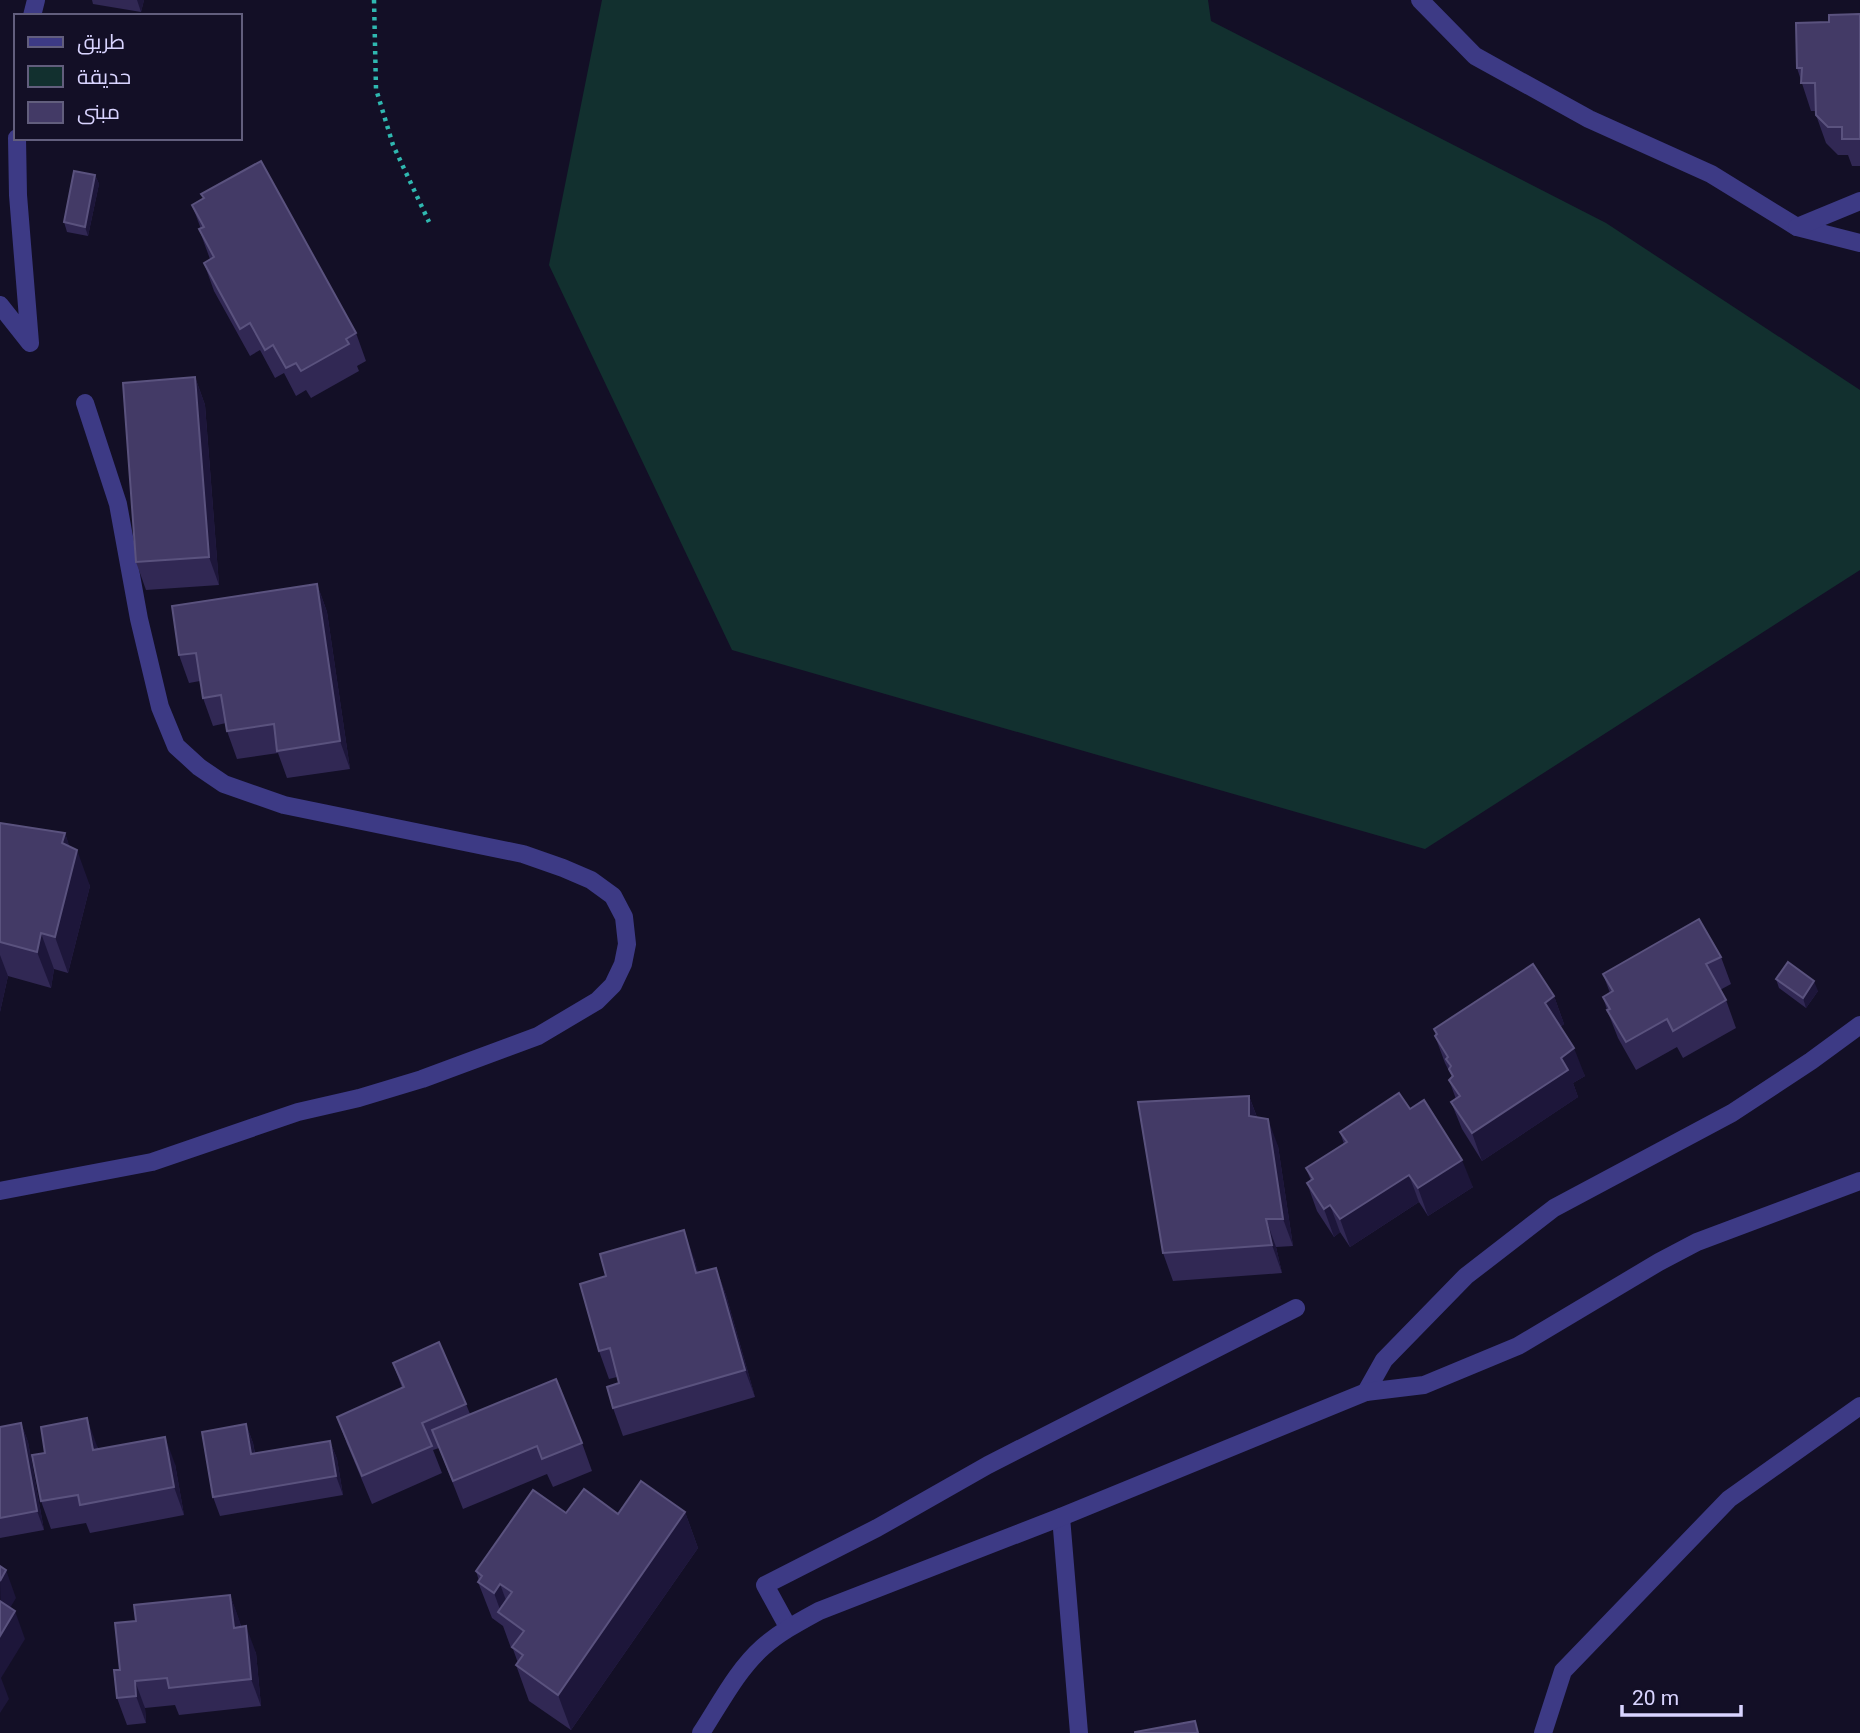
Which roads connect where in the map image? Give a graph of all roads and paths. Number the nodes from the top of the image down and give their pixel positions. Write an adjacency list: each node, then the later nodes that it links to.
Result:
1 (374, 0): 5 (path)
2 (1420, 0): 6 (street)
3 (17, 140): 8 (street)
4 (1860, 201): 6 (street)
5 (429, 222)
6 (1797, 227): 7 (street)
7 (1860, 243)
8 (0, 304)
9 (85, 403): 12 (street)
10 (1860, 1025): 14 (street)
11 (1860, 1181): 14 (street)
12 (0, 1191)
13 (1296, 1308): 17 (street)
14 (1366, 1392): 16 (street)
15 (1860, 1406): 20 (street)
16 (1061, 1517): 17 (street); 19 (street)
17 (788, 1628): 18 (street)
18 (701, 1733)
19 (1080, 1733)
20 (1542, 1733)

